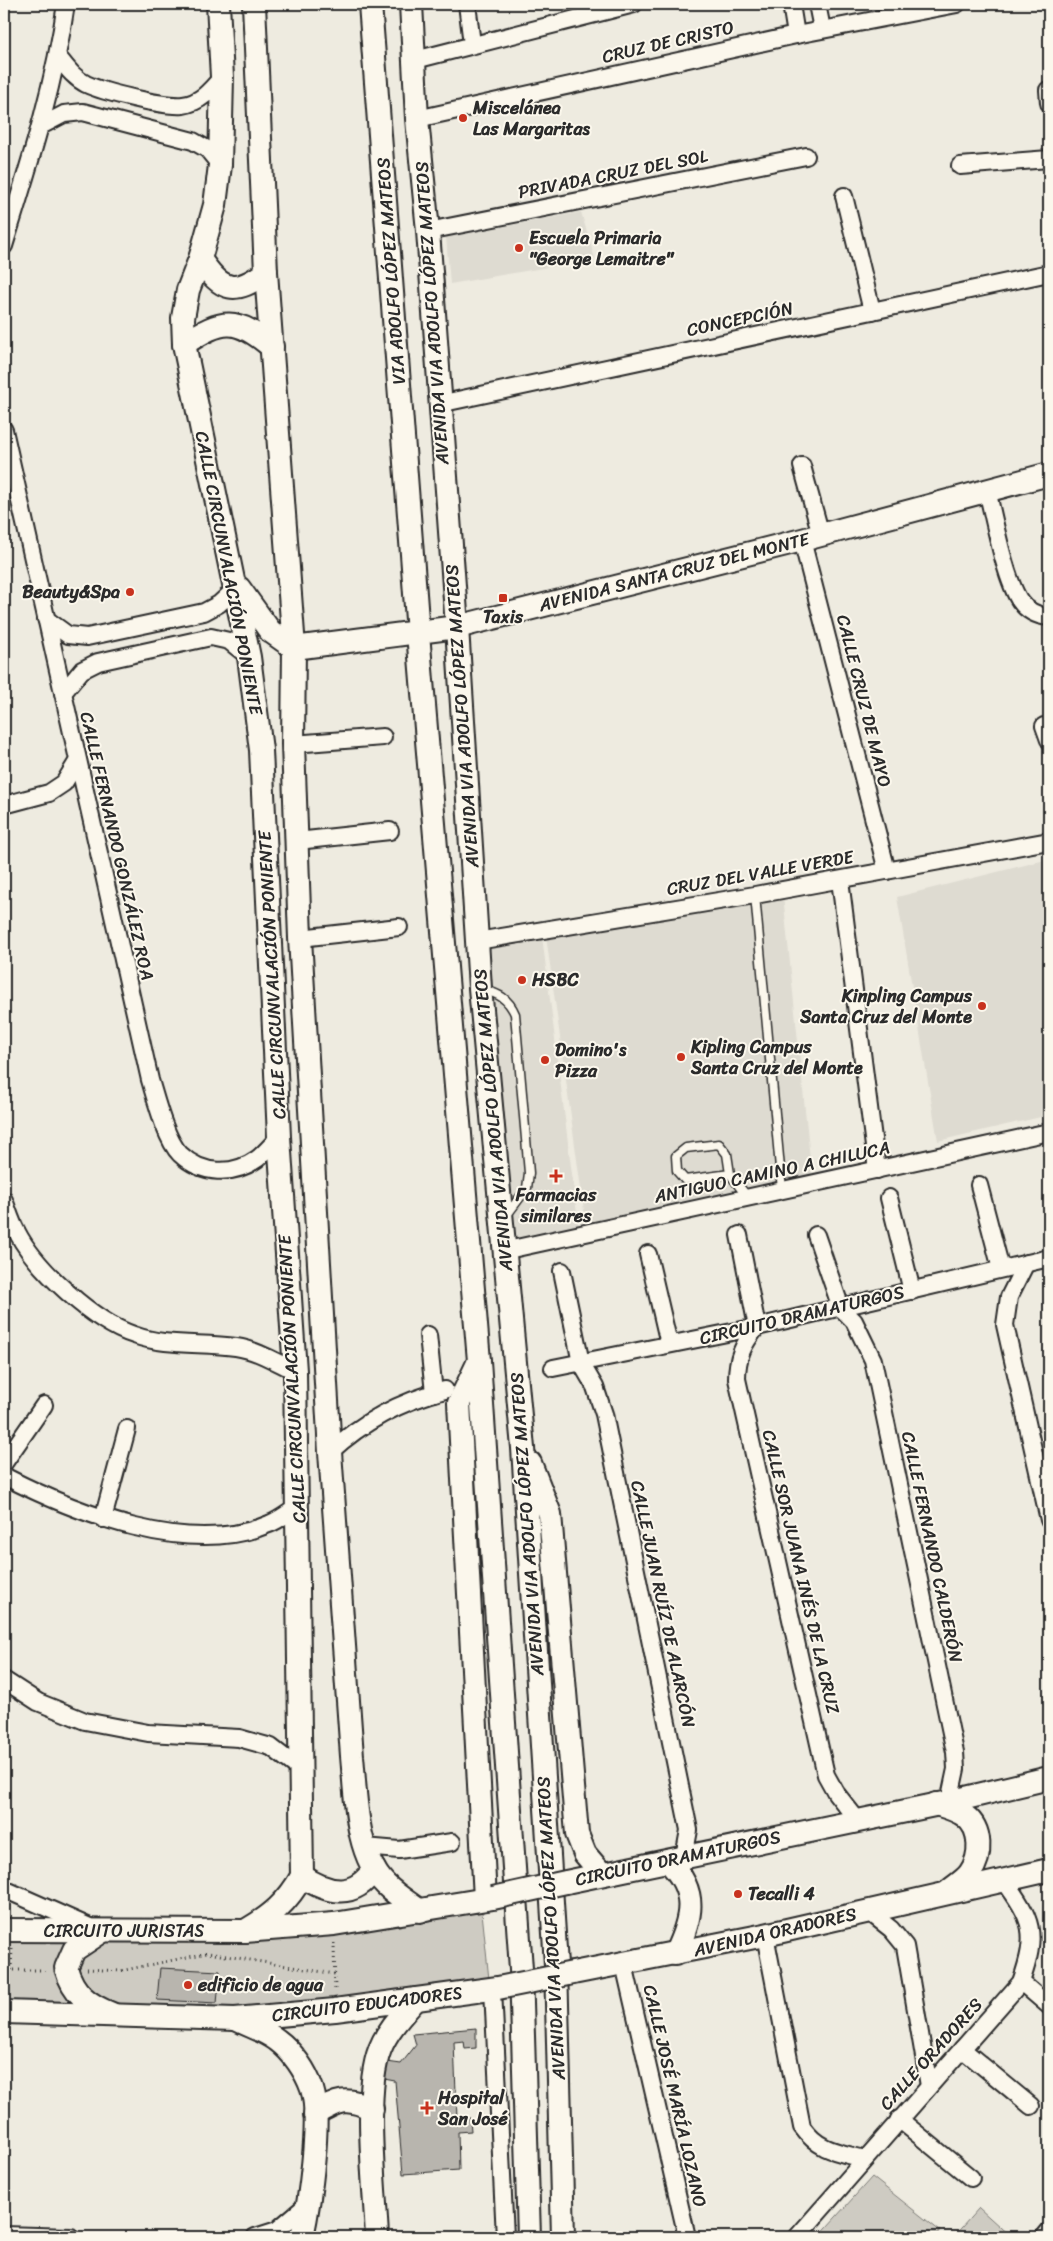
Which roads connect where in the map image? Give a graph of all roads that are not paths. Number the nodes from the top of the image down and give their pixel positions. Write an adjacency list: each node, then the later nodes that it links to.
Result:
1 (66, 4): 15 (street)
2 (218, 4): 17 (main road, CALLE CIRCUNVALACIÓN PONIENTE)
3 (254, 4): 28 (main road, CALLE CIRCUNVALACIÓN PONIENTE)
4 (370, 4): 38 (main road, VIA ADOLFO LÓPEZ MATEOS)
5 (410, 4): 16 (main road, AVENIDA VIA ADOLFO LÓPEZ MATEOS)
6 (467, 4): 14 (street)
7 (634, 4): 11 (street)
8 (791, 4): 13 (street)
9 (817, 4): 12 (street)
10 (957, 4): 12 (street, CRUZ DE CRISTO)
11 (580, 10): 14 (street)
12 (822, 29): 13 (street, CRUZ DE CRISTO)
13 (796, 34): 18 (street, CRUZ DE CRISTO)
14 (472, 44): 16 (street)
15 (58, 58): 17 (street); 19 (street)
16 (415, 60): 18 (main road, AVENIDA VIA ADOLFO LÓPEZ MATEOS)
17 (222, 77): 22 (main road, CALLE CIRCUNVALACIÓN PONIENTE)
18 (417, 119): 25 (main road, AVENIDA VIA ADOLFO LÓPEZ MATEOS)
19 (42, 126): 22 (street); 26 (street)
20 (806, 156): 25 (street, PRIVADA CRUZ DEL SOL)
21 (1049, 159): 23 (street)
22 (220, 166): 27 (main road, CALLE CIRCUNVALACIÓN PONIENTE)
23 (960, 166)
24 (844, 196): 30 (street)
25 (428, 231): 33 (main road, AVENIDA VIA ADOLFO LÓPEZ MATEOS)
26 (4, 246)
27 (200, 260): 28 (main road); 31 (main road, CALLE CIRCUNVALACIÓN PONIENTE)
28 (266, 272): 32 (main road, CALLE CIRCUNVALACIÓN PONIENTE)
29 (1049, 273): 30 (street, CONCEPCIÓN)
30 (872, 311): 33 (street, CONCEPCIÓN)
31 (184, 344): 32 (main road); 40 (main road, CALLE CIRCUNVALACIÓN PONIENTE)
32 (272, 347): 45 (main road, CALLE CIRCUNVALACIÓN PONIENTE)
33 (439, 404): 43 (main road, AVENIDA VIA ADOLFO LÓPEZ MATEOS)
34 (4, 430): 42 (street, CALLE FERNANDO GONZÁLEZ ROA)
35 (802, 466): 39 (street, CALLE CRUZ DE MAYO)
36 (1049, 474): 37 (main road, AVENIDA SANTA CRUZ DEL MONTE)
37 (986, 490): 39 (main road, AVENIDA SANTA CRUZ DEL MONTE); 41 (street)
38 (411, 538): 44 (main road, AVENIDA VIA ADOLFO LÓPEZ MATEOS)
39 (812, 538): 43 (main road, AVENIDA SANTA CRUZ DEL MONTE); 55 (street, CALLE CRUZ DE MAYO)
40 (233, 583): 42 (street); 45 (main road); 46 (main road, CALLE CIRCUNVALACIÓN PONIENTE)
41 (1043, 616)
42 (46, 619): 47 (street, CALLE FERNANDO GONZÁLEZ ROA)
43 (457, 627): 44 (main road, AVENIDA SANTA CRUZ DEL MONTE); 60 (main road, AVENIDA VIA ADOLFO LÓPEZ MATEOS)
44 (418, 633): 45 (main road, AVENIDA SANTA CRUZ DEL MONTE); 85 (main road, AVENIDA VIA ADOLFO LÓPEZ MATEOS)
45 (294, 648): 49 (main road, CALLE CIRCUNVALACIÓN PONIENTE)
46 (249, 657): 47 (street); 63 (main road, CALLE CIRCUNVALACIÓN PONIENTE)
47 (63, 694): 50 (street, CALLE FERNANDO GONZÁLEZ ROA)
48 (382, 737): 49 (street)
49 (293, 744): 53 (main road, CALLE CIRCUNVALACIÓN PONIENTE)
50 (77, 762): 51 (street); 63 (street, CALLE FERNANDO GONZÁLEZ ROA)
51 (4, 805)
52 (390, 831): 53 (street)
53 (297, 841): 59 (main road, CALLE CIRCUNVALACIÓN PONIENTE)
54 (1049, 841): 55 (street, CRUZ DEL VALLE VERDE)
55 (887, 871): 56 (street, CRUZ DEL VALLE VERDE)
56 (840, 880): 57 (street, CRUZ DEL VALLE VERDE); 64 (street)
57 (755, 895): 60 (street, CRUZ DEL VALLE VERDE); 67 (lane)
58 (399, 927): 59 (street)
59 (300, 938): 92 (main road, CALLE CIRCUNVALACIÓN PONIENTE)
60 (477, 942): 61 (main road, AVENIDA VIA ADOLFO LÓPEZ MATEOS)
61 (480, 988): 71 (main road, AVENIDA VIA ADOLFO LÓPEZ MATEOS); 71 (lane)
62 (1049, 1132): 64 (street, ANTIGUO CAMINO A CHILUCA)
63 (279, 1137): 88 (main road, CALLE CIRCUNVALACIÓN PONIENTE)
64 (877, 1170): 67 (street, ANTIGUO CAMINO A CHILUCA)
65 (730, 1174): 65 (lane); 68 (lane)
66 (979, 1185): 78 (street)
67 (782, 1190): 68 (street, ANTIGUO CAMINO A CHILUCA)
68 (748, 1198): 74 (street, ANTIGUO CAMINO A CHILUCA)
69 (889, 1198): 80 (street)
70 (4, 1200): 88 (street)
71 (501, 1222): 74 (main road, AVENIDA VIA ADOLFO LÓPEZ MATEOS)
72 (739, 1235): 82 (street)
73 (816, 1235): 81 (street)
74 (504, 1251): 91 (main road, AVENIDA VIA ADOLFO LÓPEZ MATEOS)
75 (648, 1254): 84 (street)
76 (1049, 1258): 77 (street, CIRCUITO DRAMATURGOS)
77 (1026, 1263): 78 (street, CIRCUITO DRAMATURGOS); 97 (street)
78 (1001, 1270): 80 (street, CIRCUITO DRAMATURGOS)
79 (562, 1271): 86 (street, CALLE JUAN RUÍZ DE ALARCÓN)
80 (912, 1291): 81 (street, CIRCUITO DRAMATURGOS)
81 (841, 1308): 82 (street, CIRCUITO DRAMATURGOS); 101 (street, CALLE FERNANDO CALDERÓN)
82 (757, 1328): 84 (street, CIRCUITO DRAMATURGOS); 102 (street, CALLE SOR JUANA INÉS DE LA CRUZ)
83 (428, 1335): 92 (street)
84 (669, 1344): 86 (street, CIRCUITO DRAMATURGOS)
85 (479, 1361): 113 (main road); 145 (main road, AVENIDA VIA ADOLFO LÓPEZ MATEOS)
86 (581, 1363): 87 (street, CIRCUITO DRAMATURGOS); 105 (street, CALLE JUAN RUÍZ DE ALARCÓN)
87 (553, 1368)
88 (295, 1371): 95 (main road, CALLE CIRCUNVALACIÓN PONIENTE)
89 (44, 1405): 93 (street)
90 (127, 1429): 96 (street)
91 (523, 1448): 108 (main road); 146 (main road, AVENIDA VIA ADOLFO LÓPEZ MATEOS)
92 (330, 1452): 104 (main road, CALLE CIRCUNVALACIÓN PONIENTE)
93 (4, 1463)
94 (4, 1476): 96 (street)
95 (299, 1506): 96 (street); 99 (main road, CALLE CIRCUNVALACIÓN PONIENTE)
96 (103, 1519)
97 (1049, 1520)
98 (4, 1680): 99 (street)
99 (302, 1770): 109 (main road, CALLE CIRCUNVALACIÓN PONIENTE)
100 (1049, 1778): 101 (main road, CIRCUITO DRAMATURGOS)
101 (942, 1803): 102 (main road, CIRCUITO DRAMATURGOS); 112 (main road)
102 (858, 1821): 105 (main road, CIRCUITO DRAMATURGOS)
103 (452, 1842): 104 (street)
104 (365, 1847): 106 (main road, CALLE CIRCUNVALACIÓN PONIENTE)
105 (676, 1859): 108 (main road, CIRCUITO DRAMATURGOS); 120 (main road)
106 (374, 1869): 109 (main road); 114 (main road, CALLE CIRCUNVALACIÓN PONIENTE)
107 (1049, 1870): 110 (main road, AVENIDA ORADORES)
108 (602, 1874): 113 (main road, CIRCUITO DRAMATURGOS, bridge)
109 (302, 1876): 117 (main road)
110 (1002, 1879): 112 (main road, AVENIDA ORADORES); 122 (street, CALLE ORADORES)
111 (4, 1889): 118 (street)
112 (946, 1893): 115 (main road, AVENIDA ORADORES)
113 (489, 1899): 114 (main road, CIRCUITO DRAMATURGOS)
114 (420, 1911): 117 (main road, CIRCUITO DRAMATURGOS)
115 (868, 1911): 119 (main road, AVENIDA ORADORES); 130 (street)
116 (4, 1930): 118 (main road, CIRCUITO JURISTAS)
117 (245, 1931): 118 (main road, CIRCUITO JURISTAS)
118 (101, 1932): 127 (main road)
119 (765, 1936): 120 (main road, AVENIDA ORADORES); 135 (street)
120 (675, 1954): 121 (main road, AVENIDA ORADORES)
121 (624, 1964): 123 (main road, AVENIDA ORADORES, bridge); 147 (street, CALLE JOSÉ MARÍA LOZANO)
122 (1021, 1982): 125 (street); 129 (street, CALLE ORADORES)
123 (496, 1989): 124 (main road, CIRCUITO EDUCADORES); 144 (street)
124 (416, 1999): 128 (main road, CIRCUITO EDUCADORES); 132 (main road)
125 (1049, 2006)
126 (4, 2012): 127 (main road, CIRCUITO EDUCADORES)
127 (118, 2016): 128 (main road, CIRCUITO EDUCADORES)
128 (235, 2019): 133 (main road, CIRCUITO EDUCADORES)
129 (962, 2049): 130 (street, CALLE ORADORES); 131 (street)
130 (929, 2086): 134 (street, CALLE ORADORES)
131 (1031, 2106)
132 (372, 2109): 133 (main road); 143 (main road)
133 (315, 2114): 137 (main road, CIRCUITO EDUCADORES)
134 (899, 2120): 135 (street, CALLE ORADORES); 136 (street)
135 (864, 2158): 148 (street, CALLE ORADORES)
136 (971, 2178)
137 (309, 2202): 141 (street); 142 (main road, CIRCUITO EDUCADORES)
138 (1049, 2231): 149 (street)
139 (4, 2235): 140 (street)
140 (71, 2237)
141 (255, 2237)
142 (302, 2237)
143 (377, 2237)
144 (505, 2237)
145 (529, 2237)
146 (563, 2237)
147 (687, 2237)
148 (797, 2237)
149 (1044, 2237)

